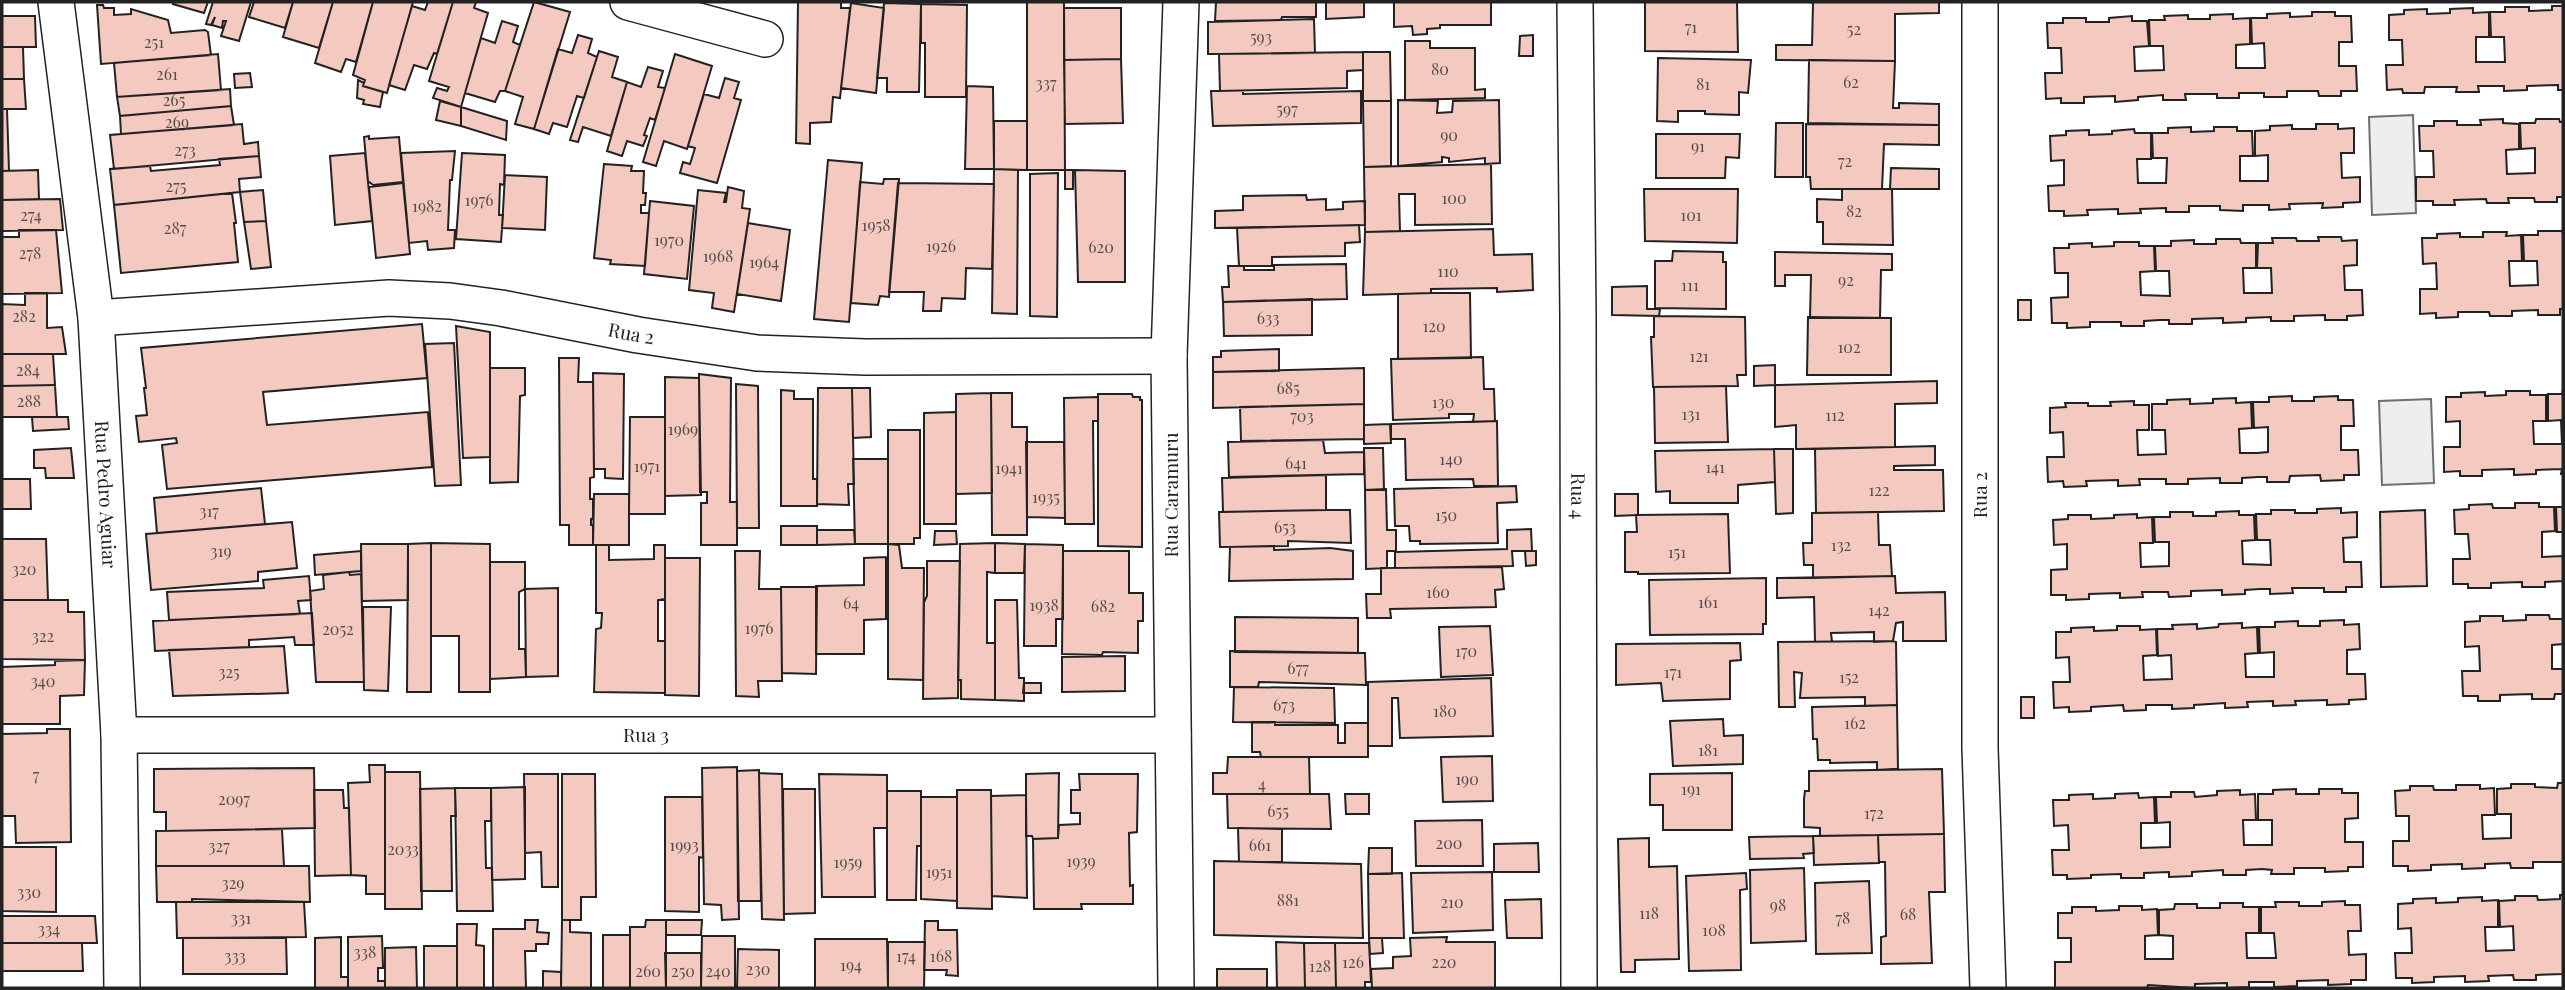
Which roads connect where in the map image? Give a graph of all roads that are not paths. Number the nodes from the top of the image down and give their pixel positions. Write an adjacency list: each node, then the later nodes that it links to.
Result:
1 (56, 2): 7 (street, Rua Pedro Aguiar)
2 (628, 2): 6 (street)
3 (1181, 2): 8 (street, Rua Caramuru)
4 (1575, 2): 13 (street, Rua 4)
5 (1980, 2): 14 (street, Rua 2)
6 (765, 39)
7 (96, 318): 8 (street, Rua 2); 9 (street, Rua Pedro Aguiar)
8 (1170, 356): 10 (street, Rua Caramuru)
9 (119, 735): 10 (street, Rua 3); 11 (street, Rua Pedro Aguiar)
10 (1173, 735): 12 (street, Rua Caramuru)
11 (122, 988)
12 (1176, 988)
13 (1579, 988)
14 (1988, 988)

